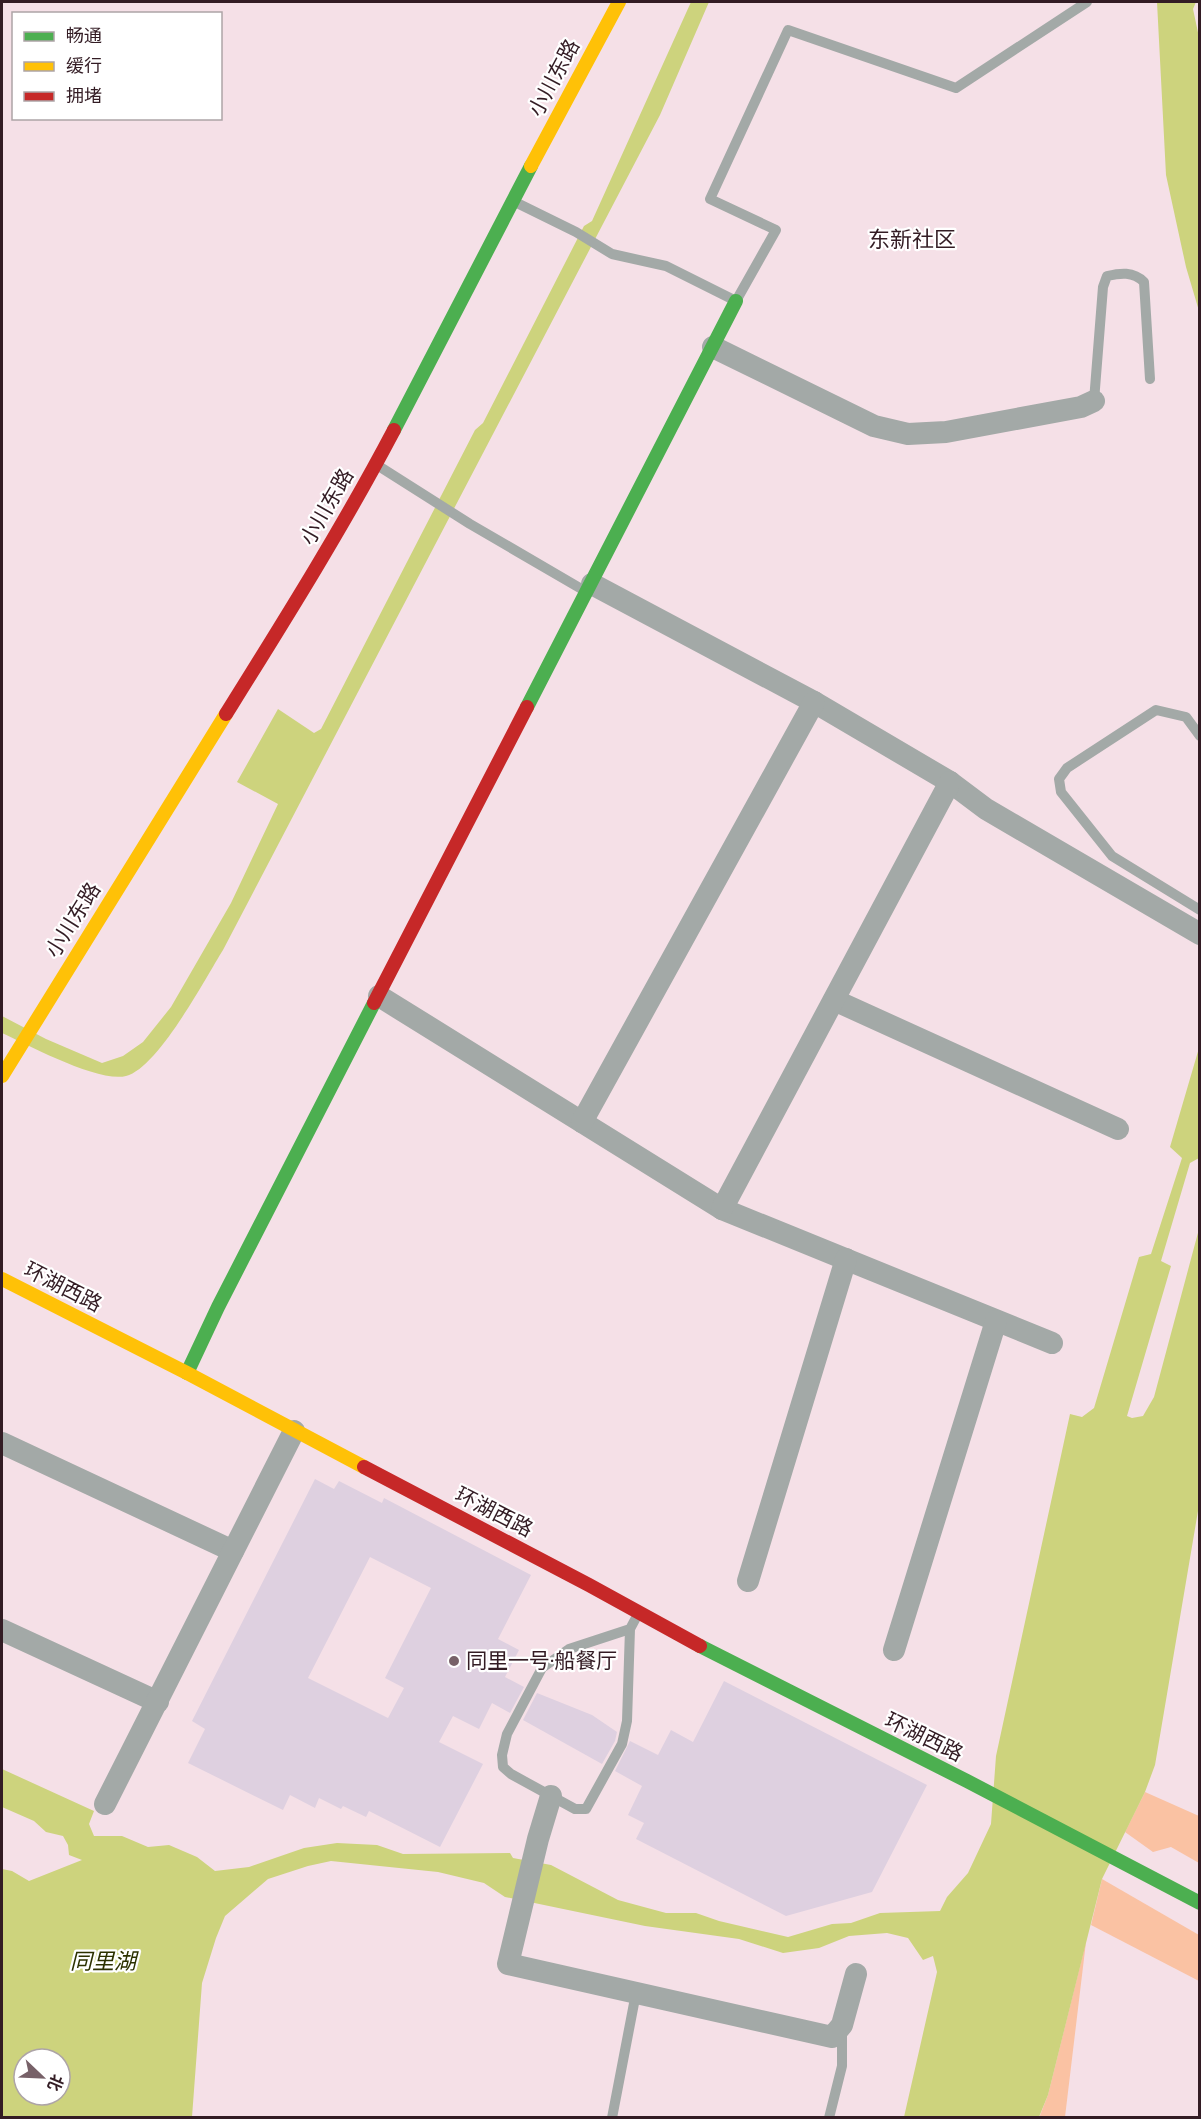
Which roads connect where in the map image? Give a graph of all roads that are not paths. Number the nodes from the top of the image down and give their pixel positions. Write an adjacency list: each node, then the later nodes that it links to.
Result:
1 (619, 2): 3 (street, 小川东路)
2 (1087, 2): 4 (lane)
3 (512, 201): 4 (lane); 8 (street, 小川东路)
4 (736, 301): 5 (street)
5 (713, 347): 7 (street); 9 (street)
6 (1150, 379): 7 (lane)
7 (1094, 401)
8 (376, 464): 9 (lane); 19 (street, 小川东路)
9 (590, 588): 10 (street); 17 (street)
10 (814, 702): 12 (street); 20 (street)
11 (1200, 736): 13 (lane)
12 (950, 782): 14 (street); 18 (street)
13 (1112, 856): 14 (lane); 15 (lane)
14 (1098, 875): 16 (street)
15 (1200, 910)
16 (1200, 934)
17 (378, 996): 20 (street); 27 (street)
18 (834, 1000): 21 (street); 22 (street)
19 (2, 1076)
20 (582, 1122): 22 (street)
21 (1118, 1129)
22 (722, 1209): 23 (street)
23 (846, 1259): 25 (street); 31 (street)
24 (2, 1279): 27 (street, 环湖西路)
25 (996, 1321): 26 (street); 35 (street)
26 (1052, 1343)
27 (187, 1373): 28 (street, 环湖西路)
28 (294, 1431): 30 (street); 32 (street, 环湖西路)
29 (2, 1443): 30 (street)
30 (233, 1551): 36 (street)
31 (748, 1581)
32 (639, 1611): 33 (lane); 39 (street, 环湖西路)
33 (630, 1629): 37 (lane); 37 (lane)
34 (2, 1630): 36 (street)
35 (894, 1650)
36 (158, 1702): 38 (street)
37 (551, 1796): 41 (street)
38 (105, 1804)
39 (1200, 1903)
40 (856, 1974): 42 (street)
41 (636, 1993): 42 (street); 43 (lane)
42 (842, 2025): 44 (lane)
43 (612, 2118)
44 (829, 2118)

